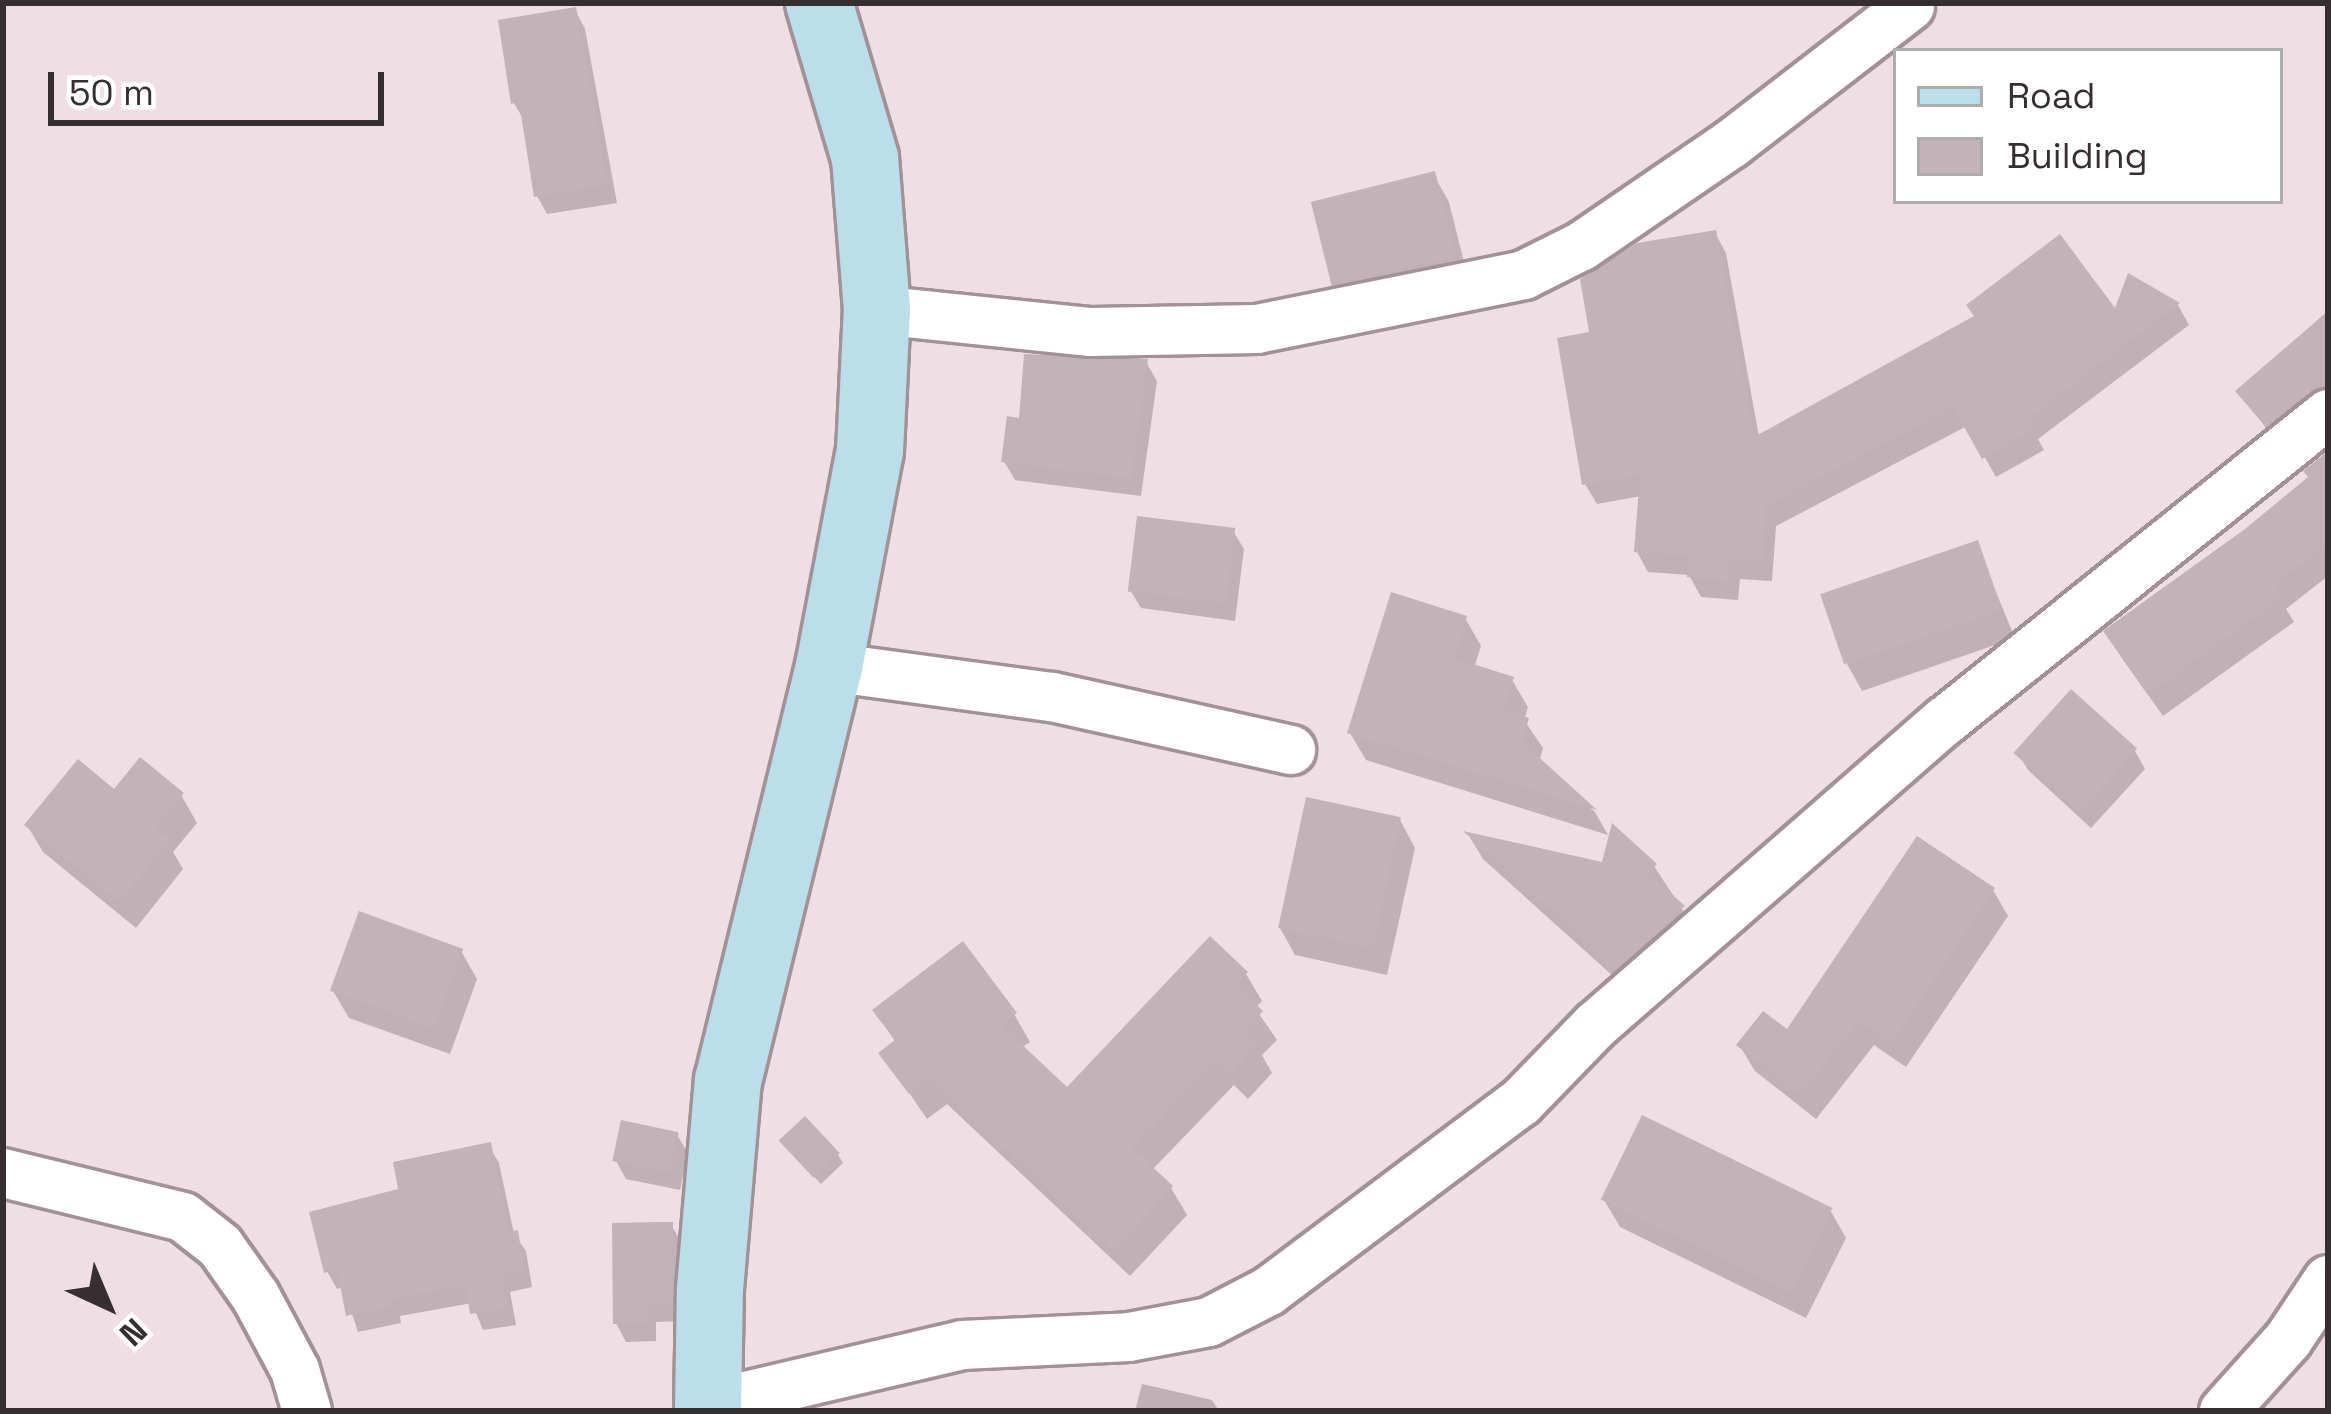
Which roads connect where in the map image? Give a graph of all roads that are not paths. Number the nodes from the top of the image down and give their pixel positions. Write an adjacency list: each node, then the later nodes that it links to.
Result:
1 (1910, 6): 3 (street)
2 (833, 7): 3 (main road)
3 (877, 310): 5 (main road)
4 (2328, 414): 9 (street)
5 (829, 667): 6 (street); 9 (main road)
6 (1291, 750)
7 (3, 1173): 10 (street)
8 (2328, 1280): 11 (street)
9 (708, 1408)
10 (307, 1411)
11 (2224, 1411)

